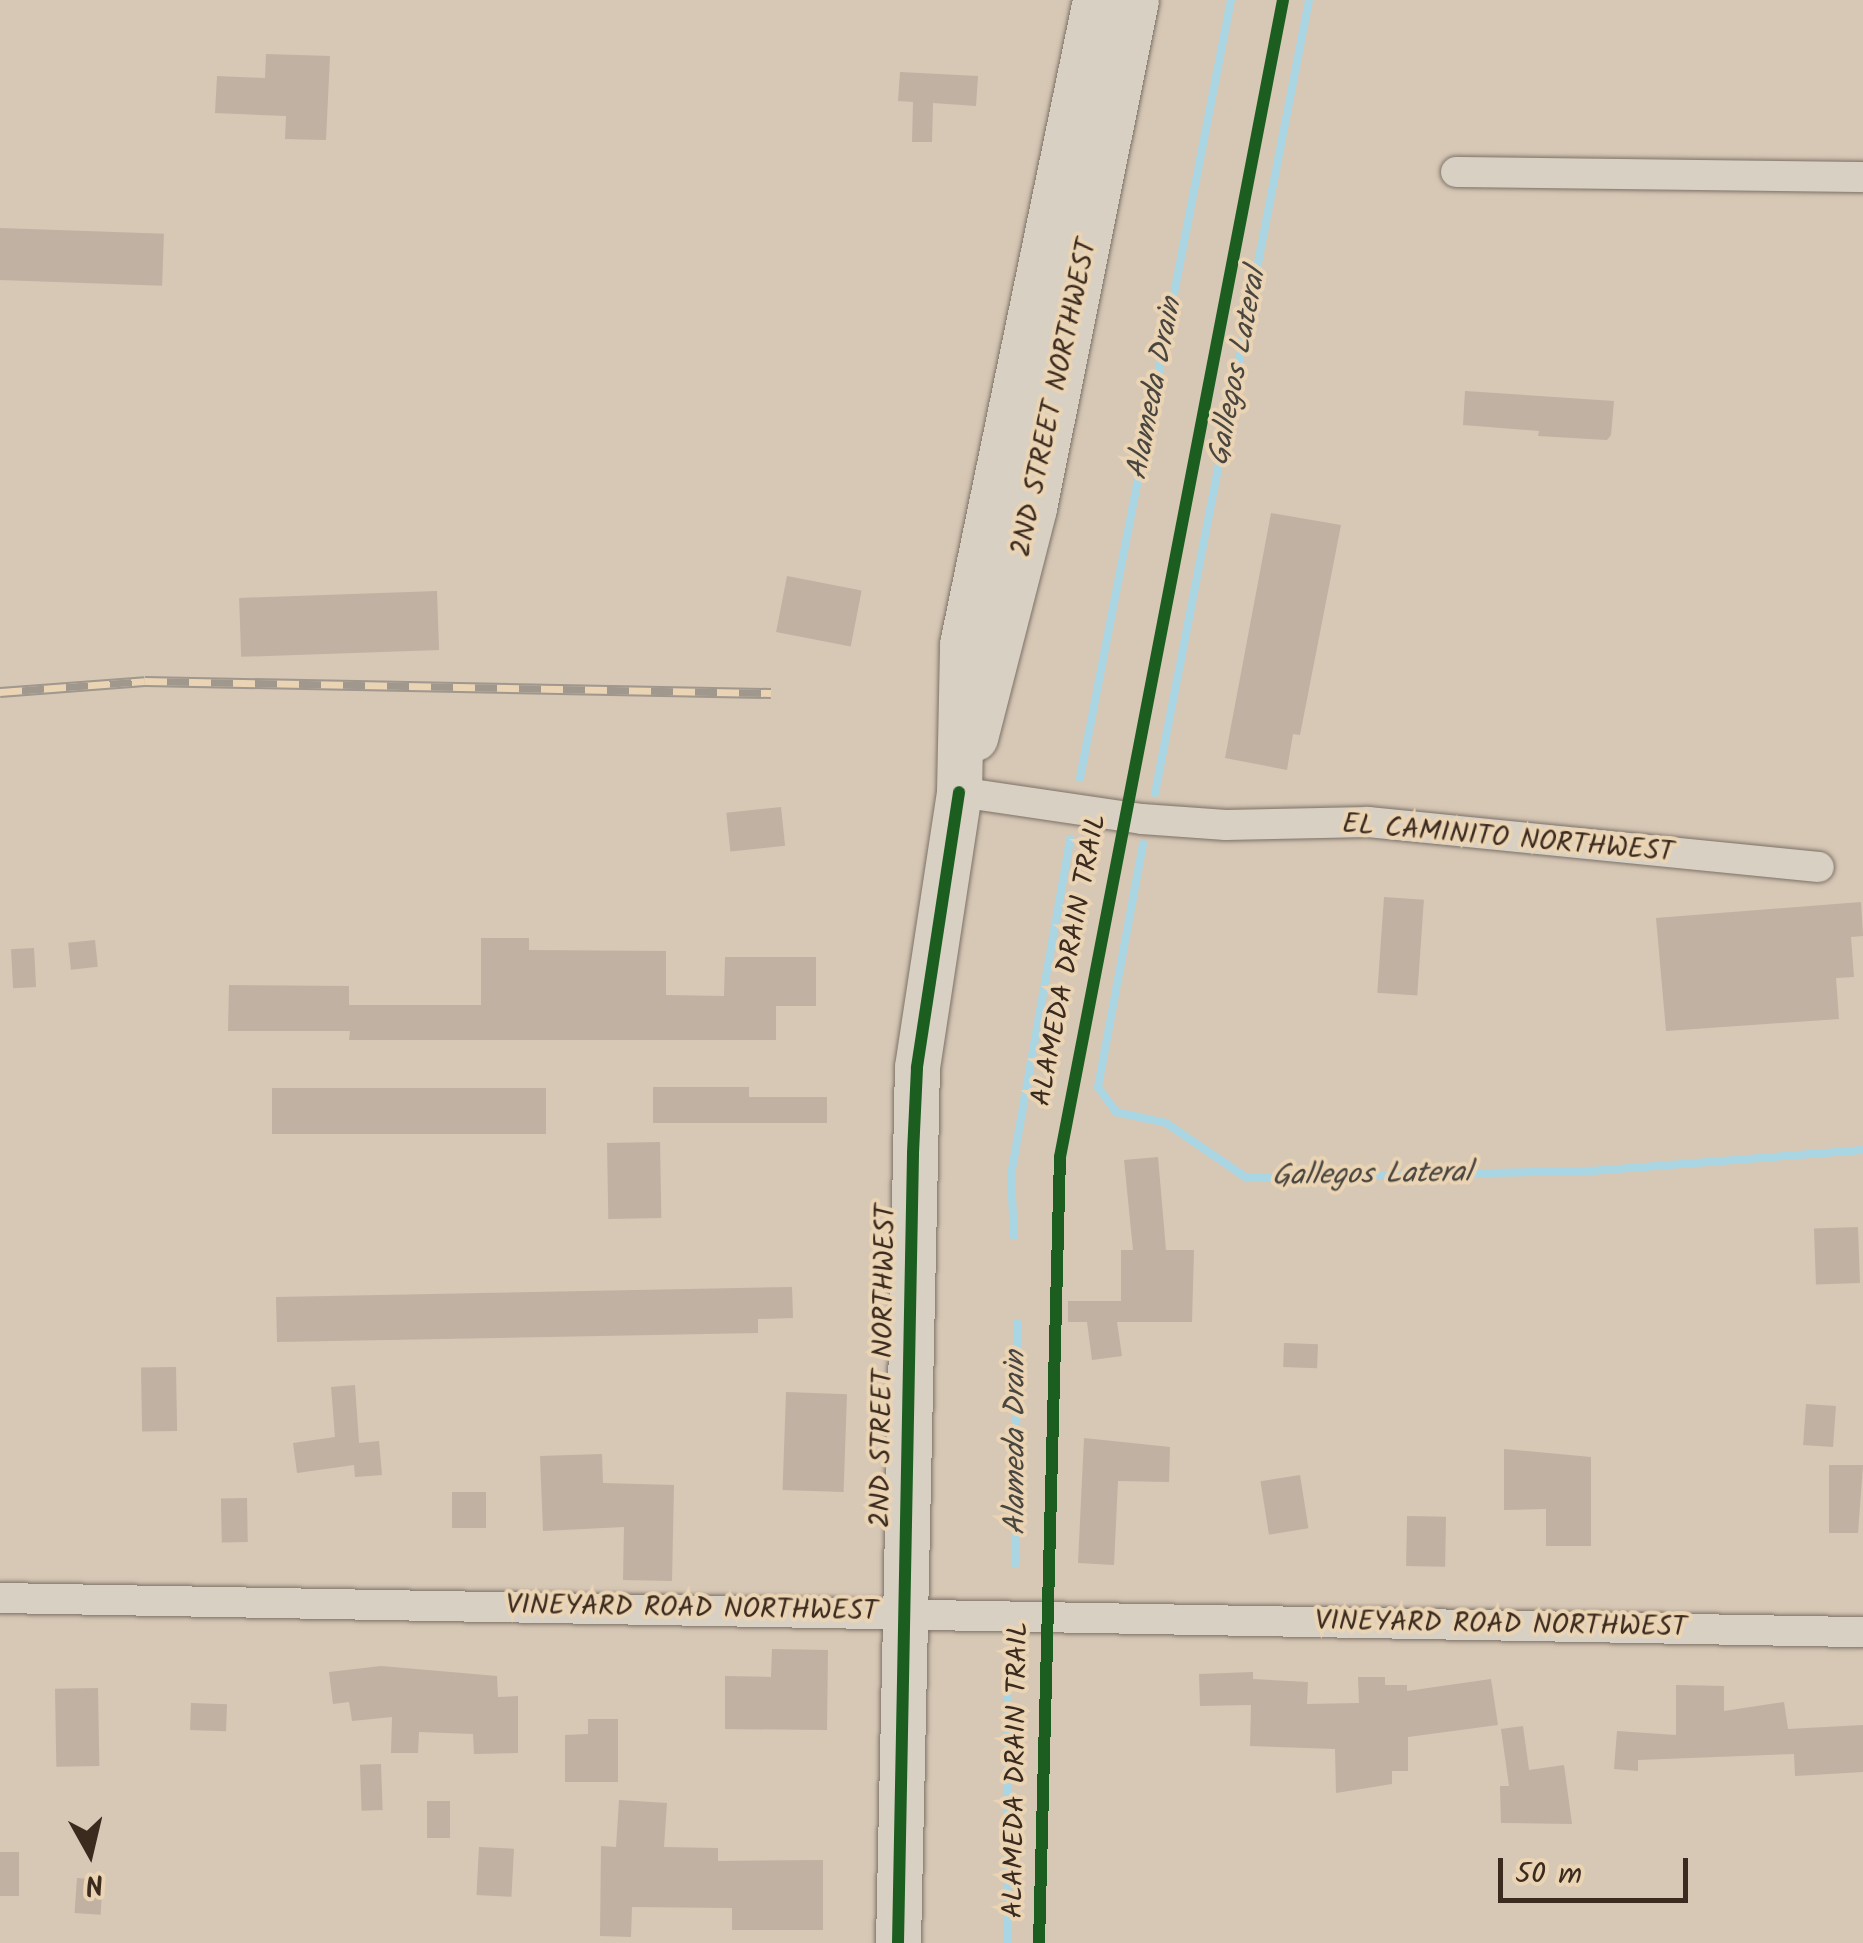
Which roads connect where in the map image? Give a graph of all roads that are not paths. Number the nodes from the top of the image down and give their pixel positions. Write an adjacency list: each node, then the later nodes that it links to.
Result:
1 (1095, 0): 5 (main road, 2ND STREET NORTHWEST)
2 (1136, 0): 5 (main road, 2ND STREET NORTHWEST)
3 (1456, 172): 4 (street)
4 (1863, 177)
5 (959, 792): 6 (street, EL CAMINITO NORTHWEST); 8 (main road, 2ND STREET NORTHWEST)
6 (1819, 868)
7 (0, 1598): 8 (street, VINEYARD ROAD NORTHWEST)
8 (906, 1612): 9 (street, VINEYARD ROAD NORTHWEST); 10 (main road, 2ND STREET NORTHWEST)
9 (1863, 1632)
10 (898, 1943)

